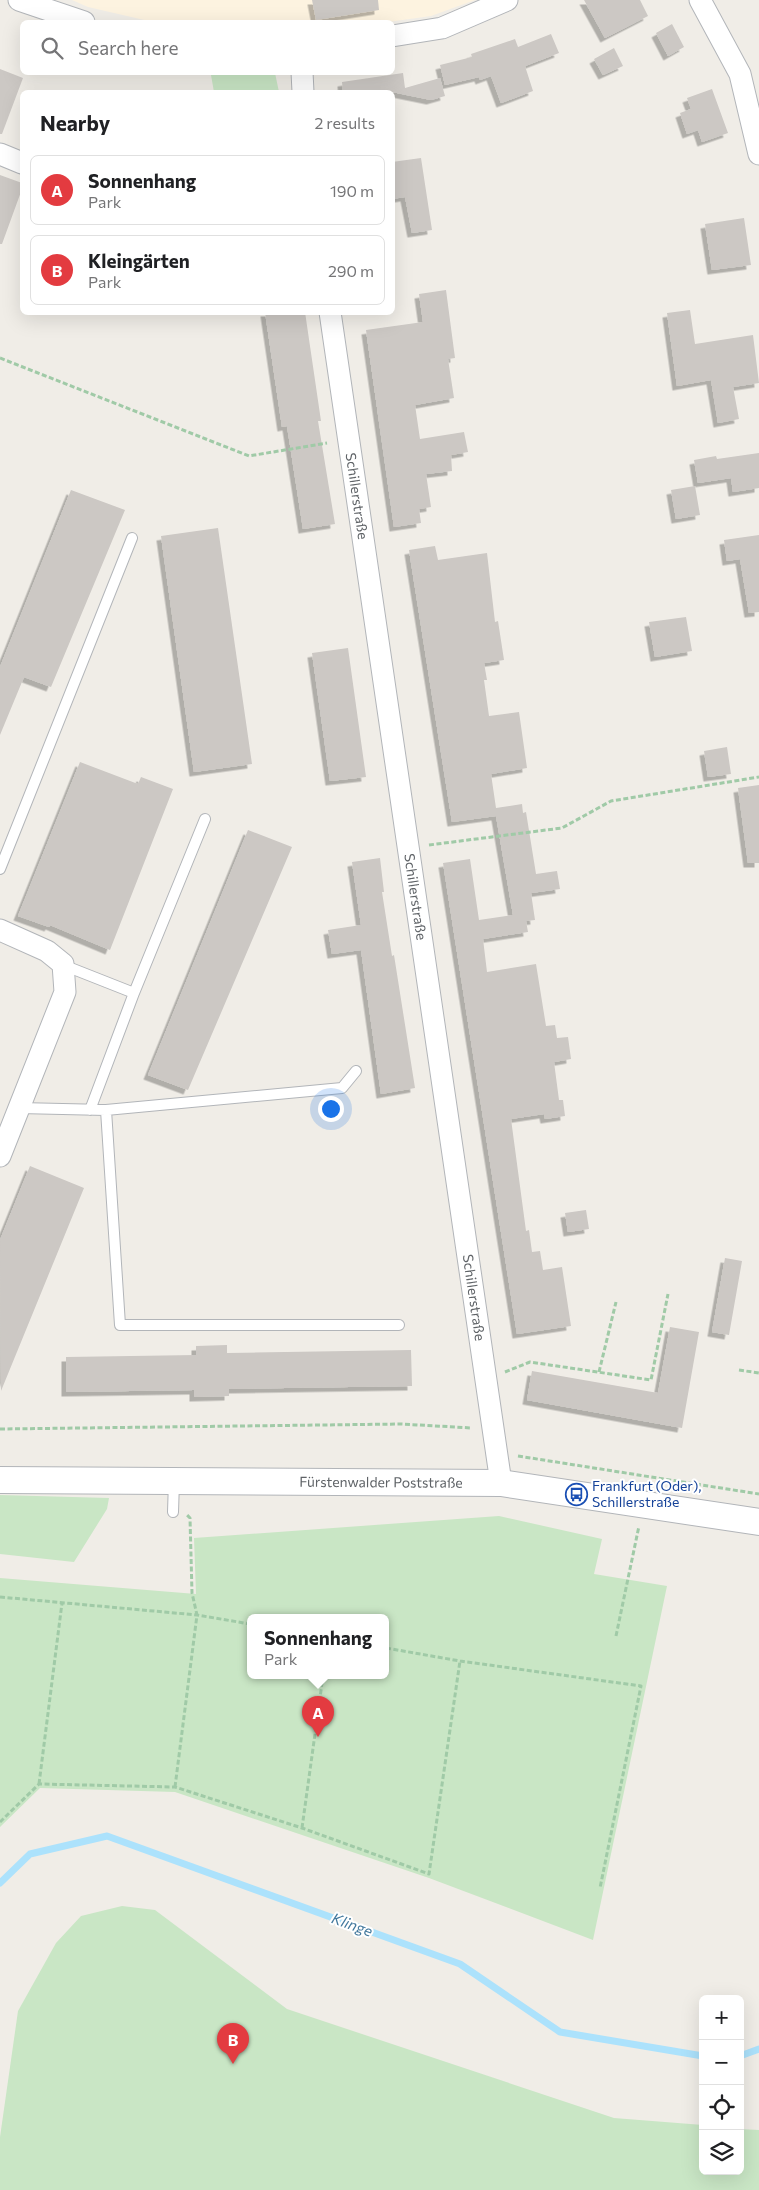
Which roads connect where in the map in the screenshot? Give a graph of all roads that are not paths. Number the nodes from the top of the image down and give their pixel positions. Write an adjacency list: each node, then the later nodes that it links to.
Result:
1 (19, 0): 4 (street)
2 (507, 0): 5 (street)
3 (700, 0): 9 (street)
4 (78, 20)
5 (395, 36)
6 (302, 75): 7 (street)
7 (303, 90)
8 (0, 154): 10 (street)
9 (759, 154)
10 (20, 162)
11 (330, 315): 25 (street, Schillerstraße)
12 (132, 538): 14 (lane)
13 (205, 819): 17 (lane)
14 (0, 869)
15 (0, 930): 16 (street)
16 (62, 964): 17 (lane); 19 (street)
17 (134, 993): 20 (lane)
18 (356, 1072): 21 (lane)
19 (19, 1108): 20 (lane); 22 (street)
20 (90, 1110): 21 (lane)
21 (106, 1110): 23 (lane)
22 (0, 1156)
23 (399, 1325)
24 (0, 1480): 26 (street, Fürstenwalder Poststraße)
25 (501, 1483): 26 (street, Fürstenwalder Poststraße); 28 (street, Fürstenwalder Poststraße)
26 (174, 1491): 27 (lane)
27 (173, 1512)
28 (759, 1522)

